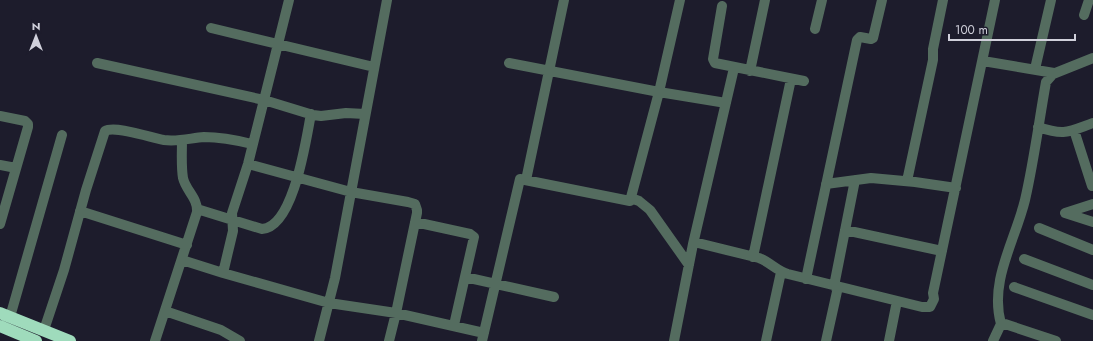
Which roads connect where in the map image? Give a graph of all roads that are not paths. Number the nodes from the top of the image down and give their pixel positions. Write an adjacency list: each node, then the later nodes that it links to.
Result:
1 (289, 0): 16 (street)
2 (387, 0): 21 (street)
3 (564, 0): 24 (street)
4 (680, 0): 29 (street)
5 (765, 0): 25 (street)
6 (822, 0): 15 (street)
7 (882, 0): 48 (street)
8 (943, 0): 47 (street)
9 (995, 0): 18 (street)
10 (1051, 0): 23 (street)
11 (1089, 0): 13 (street)
12 (722, 6): 22 (street)
13 (1084, 16)
14 (211, 28): 16 (street)
15 (815, 29)
16 (278, 45): 21 (street); 30 (street)
17 (1093, 58): 26 (street)
18 (983, 61): 23 (street); 50 (street)
19 (97, 63): 30 (street)
20 (509, 63): 24 (street)
21 (374, 67): 33 (street)
22 (734, 68): 25 (street); 31 (street)
23 (1035, 69): 26 (street)
24 (550, 71): 29 (street); 45 (street)
25 (750, 71): 27 (street)
26 (1054, 74): 36 (street)
27 (791, 79): 28 (street); 66 (street)
28 (804, 81)
29 (659, 92): 31 (street); 52 (street)
30 (264, 100): 32 (street); 40 (street)
31 (726, 103): 62 (street)
32 (312, 114): 33 (street); 44 (street)
33 (366, 114): 51 (street)
34 (0, 116): 43 (street)
35 (1093, 123): 37 (street)
36 (1038, 127): 37 (street); 85 (street)
37 (1074, 130): 49 (street)
38 (62, 136): 83 (street)
39 (182, 140): 40 (street); 54 (street); 55 (street)
40 (252, 144): 41 (street)
41 (248, 164): 44 (street); 56 (street)
42 (0, 165): 43 (street)
43 (16, 168): 59 (street)
44 (298, 177): 51 (street); 56 (street)
45 (526, 180): 52 (street); 74 (street)
46 (855, 180): 47 (street); 48 (street); 61 (street)
47 (907, 181): 50 (street)
48 (826, 184): 73 (street)
49 (1092, 186)
50 (956, 188): 65 (street)
51 (351, 192): 57 (street); 80 (street)
52 (630, 198): 69 (street)
53 (1093, 204): 58 (street)
54 (197, 209): 56 (street); 63 (street)
55 (80, 211): 63 (street); 88 (street)
56 (232, 220): 71 (street)
57 (415, 222): 72 (street); 82 (street)
58 (1093, 222)
59 (0, 224)
60 (1039, 228): 64 (street)
61 (845, 230): 65 (street); 76 (street)
62 (694, 242): 66 (street); 69 (street)
63 (187, 244): 68 (street)
64 (1093, 250)
65 (942, 251): 79 (street)
66 (753, 257): 70 (street)
67 (1024, 259): 75 (street)
68 (182, 260): 71 (street); 81 (street)
69 (689, 265): 96 (street)
70 (781, 272): 73 (street); 97 (street)
71 (223, 273): 80 (street)
72 (465, 277): 74 (street); 86 (street)
73 (806, 279): 76 (street)
74 (496, 284): 78 (street); 89 (street)
75 (1093, 284)
76 (836, 286): 79 (street); 98 (street)
77 (1014, 287): 84 (street)
78 (554, 297)
79 (897, 301): 99 (street)
80 (329, 303): 82 (street); 94 (street)
81 (165, 311): 92 (street); 93 (street)
82 (396, 313): 86 (street); 95 (street)
83 (5, 315): 88 (highway)
84 (1093, 315)
85 (1001, 324): 100 (street); 101 (street)
86 (454, 325): 89 (street)
87 (0, 326): 90 (highway)
88 (44, 330): 91 (highway)
89 (484, 337)
90 (36, 341)
91 (70, 341)
92 (156, 341)
93 (240, 341)
94 (319, 341)
95 (389, 341)
96 (674, 341)
97 (766, 341)
98 (826, 341)
99 (889, 341)
100 (993, 341)
101 (1056, 341)

